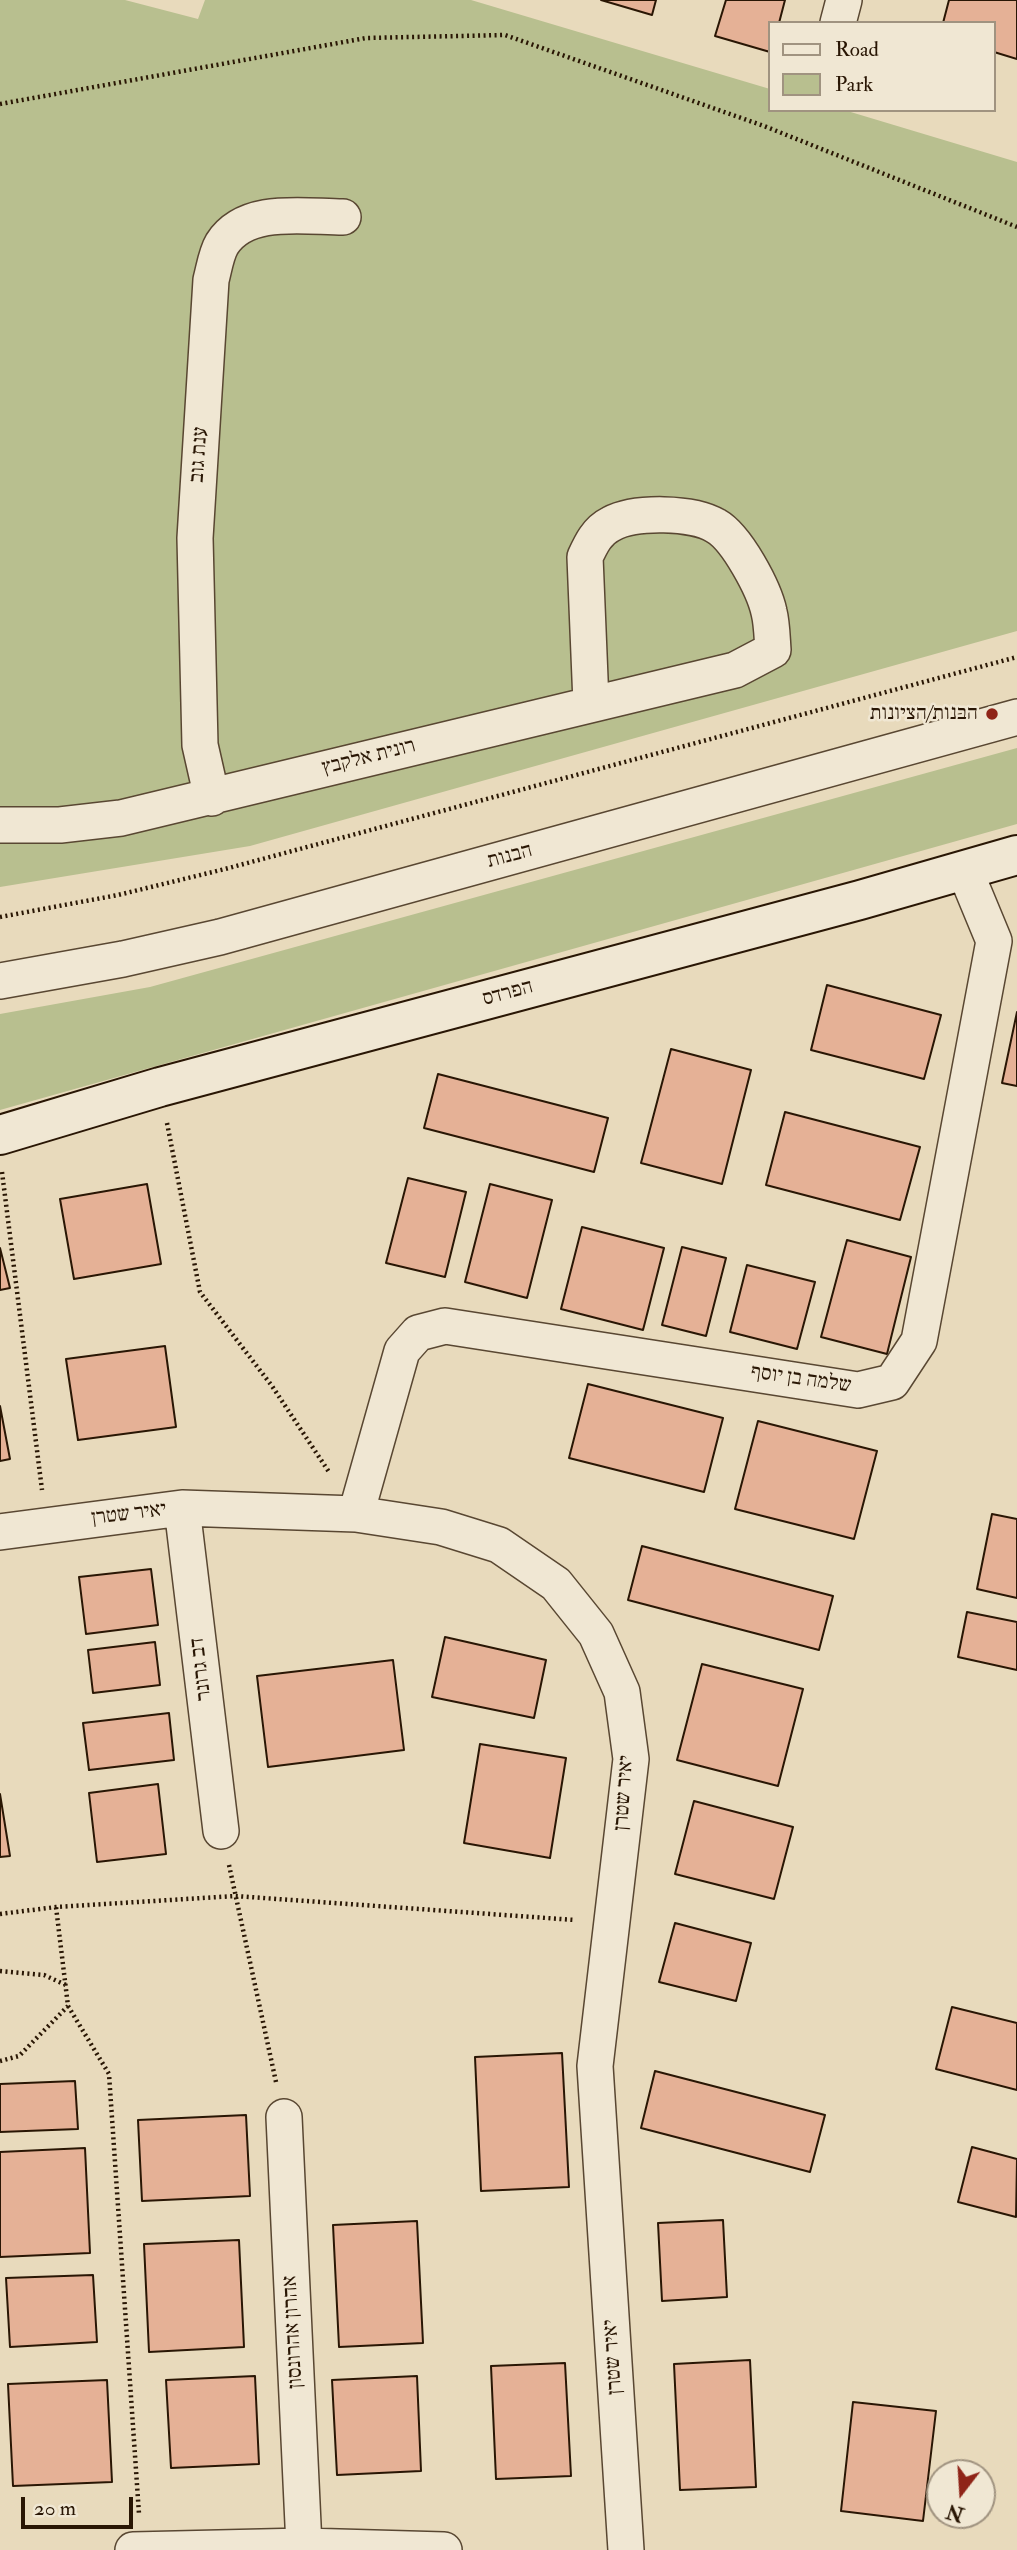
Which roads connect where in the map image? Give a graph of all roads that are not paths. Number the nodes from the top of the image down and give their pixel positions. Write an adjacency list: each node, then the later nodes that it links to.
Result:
1 (844, 0): 2 (street)
2 (839, 21)
3 (343, 217): 6 (street, ענת גוב)
4 (591, 703): 4 (street, רונית אלקבץ); 6 (street, רונית אלקבץ)
5 (1017, 717): 10 (street, הבנות)
6 (212, 798): 7 (street, רונית אלקבץ)
7 (0, 825)
8 (1017, 855): 9 (street, הפרדס)
9 (965, 871): 11 (street, הפרדס); 13 (street, שלמה בן יוסף)
10 (0, 981)
11 (0, 1135)
12 (182, 1508): 13 (street, יאיר שטרן); 14 (street, יאיר שטרן); 15 (street, דב גרונר)
13 (356, 1514): 21 (street, יאיר שטרן)
14 (0, 1532)
15 (221, 1831)
16 (284, 2117): 17 (street, אהרון אהרונסון)
17 (304, 2546): 19 (street); 20 (street)
18 (134, 2550): 19 (street)
19 (142, 2550)
20 (444, 2550)
21 (626, 2550)

